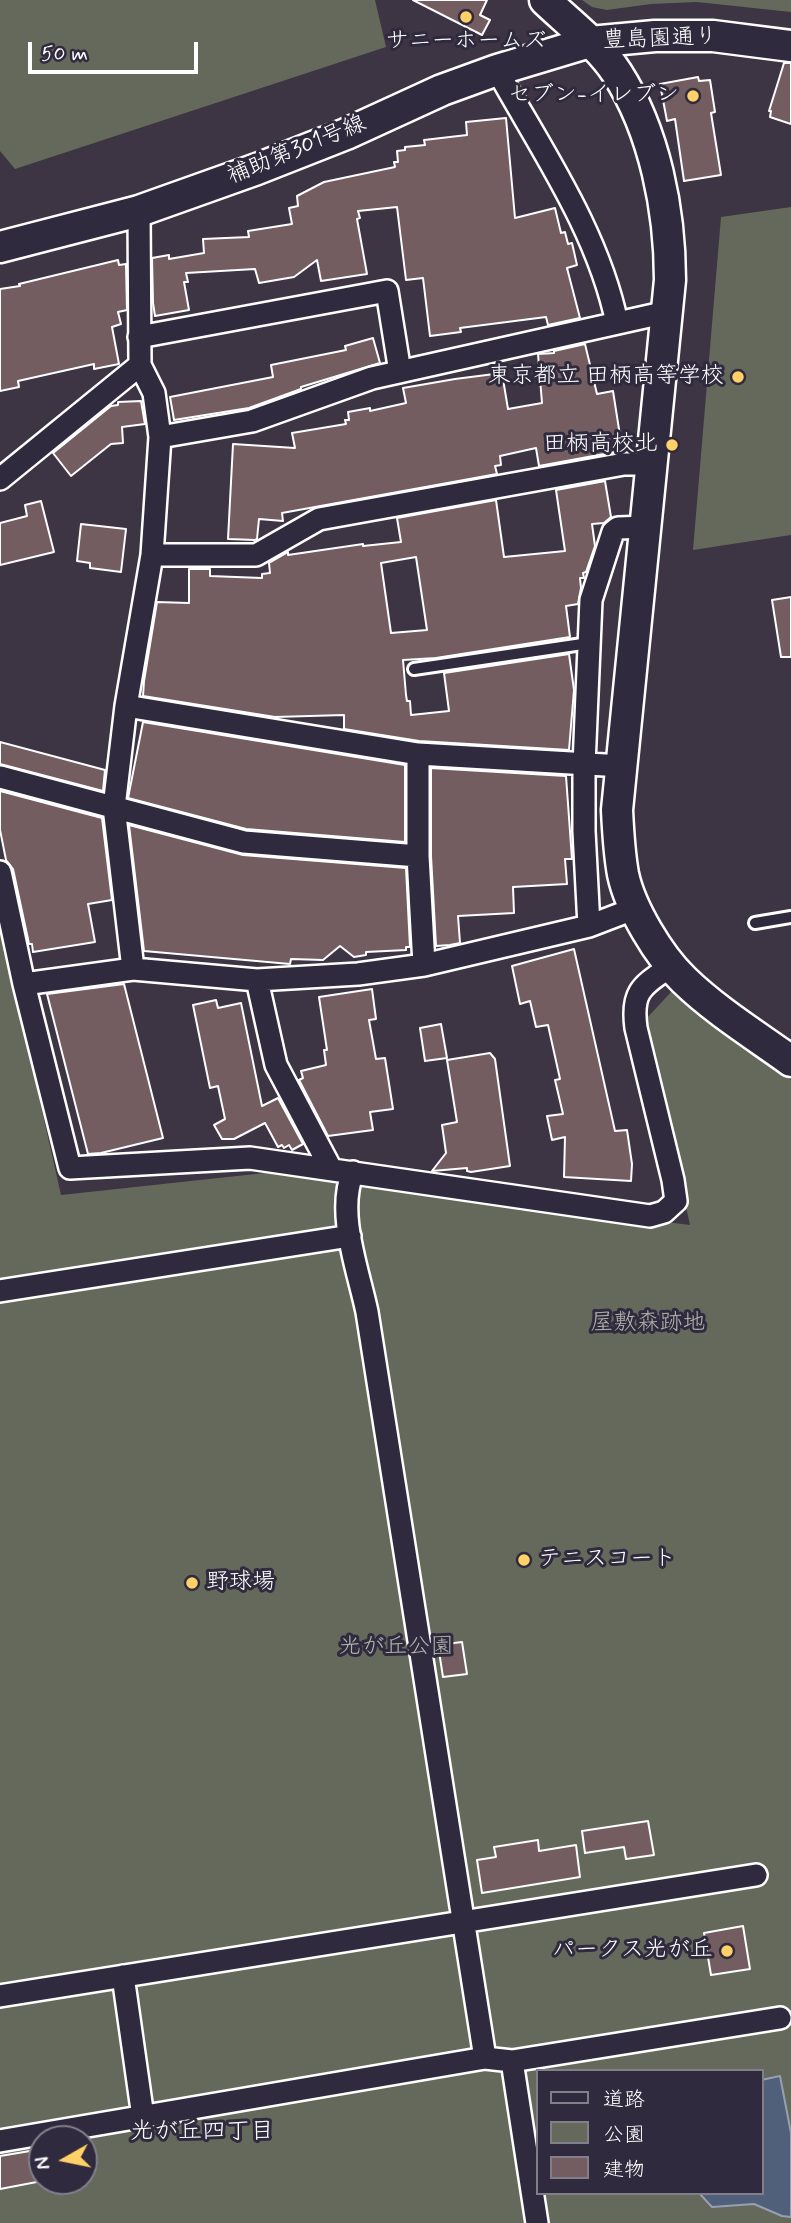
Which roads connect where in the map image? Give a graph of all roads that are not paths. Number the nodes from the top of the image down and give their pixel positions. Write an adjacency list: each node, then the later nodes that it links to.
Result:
1 (545, 0): 2 (street, 豊島園通り)
2 (590, 42): 3 (street, 豊島園通り); 4 (street, 補助第301号線); 7 (street)
3 (791, 46)
4 (497, 70): 5 (street, 補助第301号線); 8 (street)
5 (139, 211): 6 (street, 補助第301号線); 9 (street)
6 (0, 247)
7 (667, 312): 8 (street); 13 (street)
8 (617, 324): 11 (street)
9 (139, 337): 10 (street); 11 (street)
10 (140, 365): 12 (street); 14 (street)
11 (400, 372): 12 (street)
12 (160, 437): 16 (street)
13 (652, 464): 15 (street); 16 (street)
14 (0, 479)
15 (646, 527): 17 (street); 22 (street)
16 (152, 555): 19 (street)
17 (590, 643): 18 (lane); 21 (street)
18 (414, 669)
19 (127, 705): 20 (street); 24 (street)
20 (418, 754): 21 (street); 25 (street)
21 (584, 765): 22 (street); 30 (street)
22 (622, 766): 27 (street)
23 (0, 777): 24 (street)
24 (114, 807): 25 (street); 33 (street)
25 (418, 856): 31 (street)
26 (0, 872): 35 (street)
27 (636, 908): 30 (street); 32 (street)
28 (791, 918): 29 (lane)
29 (755, 923)
30 (589, 926): 31 (street)
31 (424, 965): 34 (street)
32 (671, 966): 36 (street); 38 (street)
33 (133, 969): 34 (street); 35 (street)
34 (257, 980): 37 (street)
35 (24, 984): 37 (street)
36 (791, 1061)
37 (331, 1169): 38 (street)
38 (353, 1172): 39 (street)
39 (350, 1236): 40 (street); 42 (street)
40 (0, 1291)
41 (756, 1875): 42 (street)
42 (463, 1922): 43 (street); 46 (street)
43 (123, 1976): 44 (street); 48 (street)
44 (0, 1996)
45 (780, 2018): 47 (street)
46 (485, 2058): 47 (street); 48 (street)
47 (512, 2061): 50 (street)
48 (143, 2117): 49 (street)
49 (0, 2141)
50 (537, 2223)

